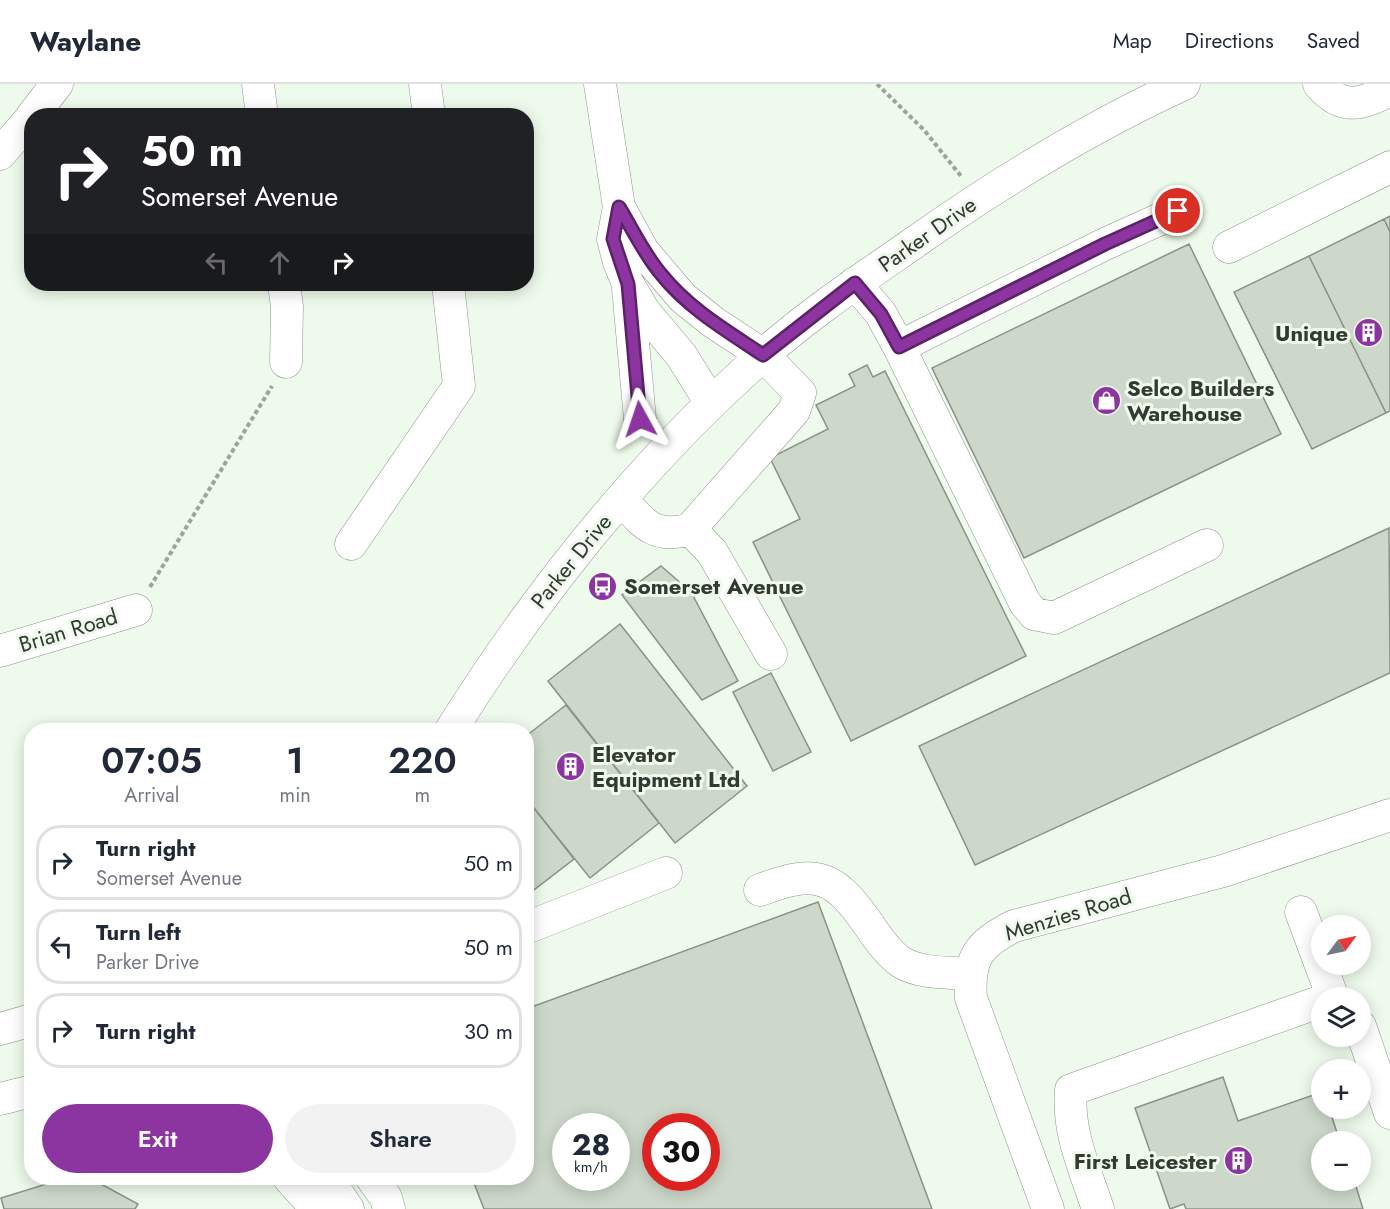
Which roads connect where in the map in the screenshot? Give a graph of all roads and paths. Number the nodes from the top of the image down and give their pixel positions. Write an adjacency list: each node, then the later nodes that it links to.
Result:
1 (57, 84): 9 (street)
2 (258, 84): 10 (street)
3 (425, 84): 11 (street)
4 (600, 84): 16 (street)
5 (878, 84): 15 (path)
6 (1184, 84): 15 (street, Parker Drive)
7 (1319, 84): 8 (street)
8 (1390, 90)
9 (38, 108)
10 (261, 108)
11 (428, 108)
12 (24, 126): 13 (street)
13 (0, 154)
14 (1390, 167): 18 (street)
15 (978, 197): 19 (street, Parker Drive)
16 (619, 207): 20 (street); 24 (street)
17 (1178, 211): 23 (street)
18 (1229, 247)
19 (855, 283): 23 (street); 24 (street, Parker Drive)
20 (628, 284): 26 (street); 27 (street)
21 (285, 291): 25 (street)
22 (449, 291): 30 (street)
23 (899, 347): 31 (street)
24 (763, 355): 26 (street, Parker Drive); 29 (street)
25 (286, 362): 32 (path)
26 (711, 403): 28 (street, Parker Drive)
27 (640, 419)
28 (621, 499): 29 (street); 35 (street, Parker Drive)
29 (690, 530): 34 (street)
30 (351, 544)
31 (1207, 545)
32 (136, 610): 33 (street, Brian Road)
33 (0, 651)
34 (771, 654)
35 (455, 723)
36 (1390, 815): 41 (street, Menzies Road)
37 (666, 873): 40 (street)
38 (760, 890): 41 (street)
39 (1301, 912): 42 (street)
40 (534, 925)
41 (969, 974): 54 (street)
42 (1329, 987)
43 (1311, 1005): 55 (street)
44 (24, 1022): 45 (street)
45 (0, 1029)
46 (1367, 1047): 49 (street)
47 (24, 1093): 48 (street)
48 (0, 1099)
49 (1390, 1113)
50 (295, 1185): 52 (street)
51 (332, 1185): 53 (street)
52 (316, 1209)
53 (348, 1209)
54 (1048, 1209)
55 (1098, 1209)

